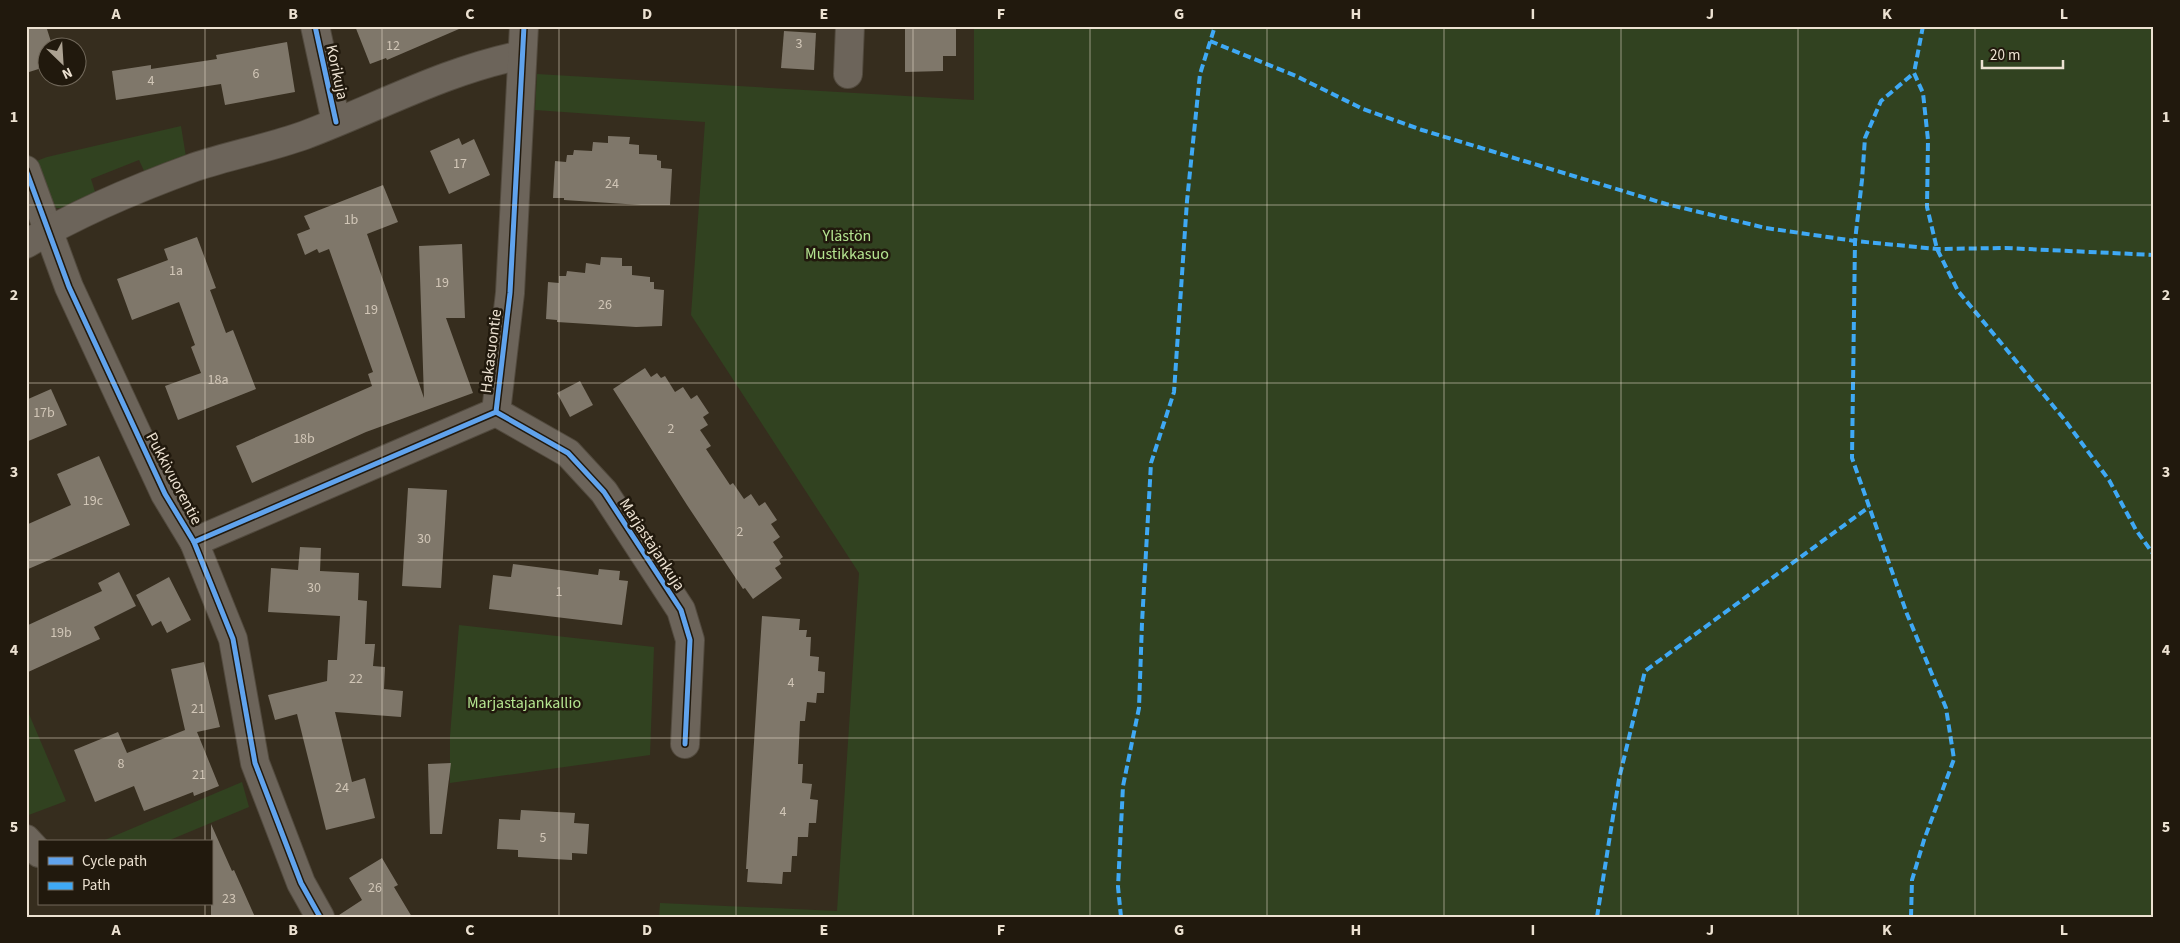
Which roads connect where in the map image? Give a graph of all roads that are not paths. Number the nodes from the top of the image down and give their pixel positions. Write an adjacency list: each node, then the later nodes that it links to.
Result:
1 (315, 26): 6 (street, Korikuja)
2 (524, 26): 4 (street, Hakasuontie)
3 (850, 26): 5 (street)
4 (522, 55): 6 (street, Korikuja); 9 (street, Hakasuontie)
5 (848, 74)
6 (336, 122): 8 (street, Korikuja)
7 (26, 170): 8 (street, Pukkivuorentie)
8 (37, 238): 10 (street, Pukkivuorentie)
9 (496, 412): 10 (street, Hakasuontie); 11 (street, Marjastajankuja)
10 (194, 542): 14 (street, Pukkivuorentie)
11 (684, 744)
12 (26, 839): 13 (street)
13 (38, 852)
14 (320, 917)

